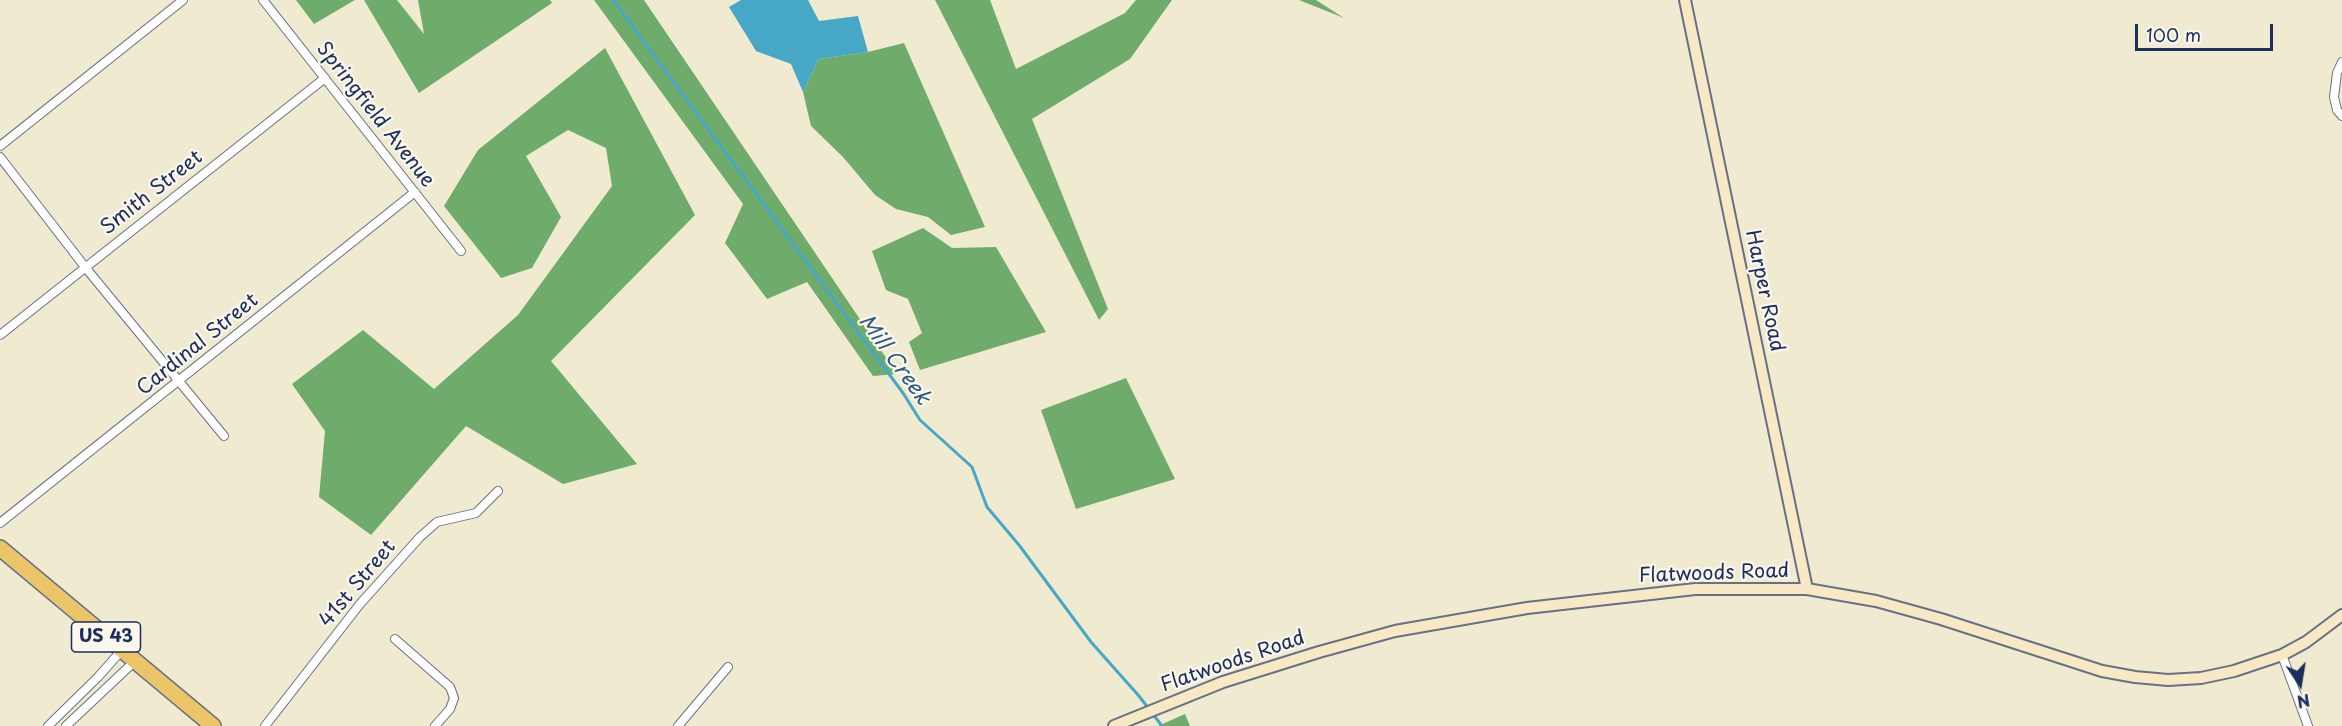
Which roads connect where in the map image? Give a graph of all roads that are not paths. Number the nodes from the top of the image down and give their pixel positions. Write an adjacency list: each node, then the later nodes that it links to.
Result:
1 (183, 0): 7 (street)
2 (263, 0): 5 (street, Springfield Avenue)
3 (1684, 0): 18 (street, Harper Road)
4 (2342, 62): 6 (street)
5 (325, 78): 9 (street, Springfield Avenue); 11 (street, Smith Street)
6 (2342, 116)
7 (0, 146)
8 (0, 157): 11 (street)
9 (415, 192): 10 (street, Springfield Avenue); 13 (street, Cardinal Street)
10 (461, 250)
11 (85, 267): 12 (street, Smith Street); 13 (street)
12 (0, 335)
13 (179, 382): 14 (street); 16 (street, Cardinal Street)
14 (224, 436)
15 (498, 491): 28 (street, 41st Street)
16 (0, 523)
17 (0, 548): 21 (highway, US 43)
18 (1807, 589): 22 (street, Flatwoods Road); 31 (street, Flatwoods Road)
19 (2342, 615): 22 (street, Flatwoods Road)
20 (395, 639): 29 (street)
21 (122, 650): 23 (highway, US 43); 25 (street)
22 (2282, 655): 32 (street)
23 (135, 661): 26 (street); 27 (highway, US 43)
24 (729, 667): 30 (street)
25 (48, 726)
26 (66, 726)
27 (213, 726)
28 (265, 726)
29 (435, 726)
30 (678, 726)
31 (1114, 726)
32 (2308, 726)

